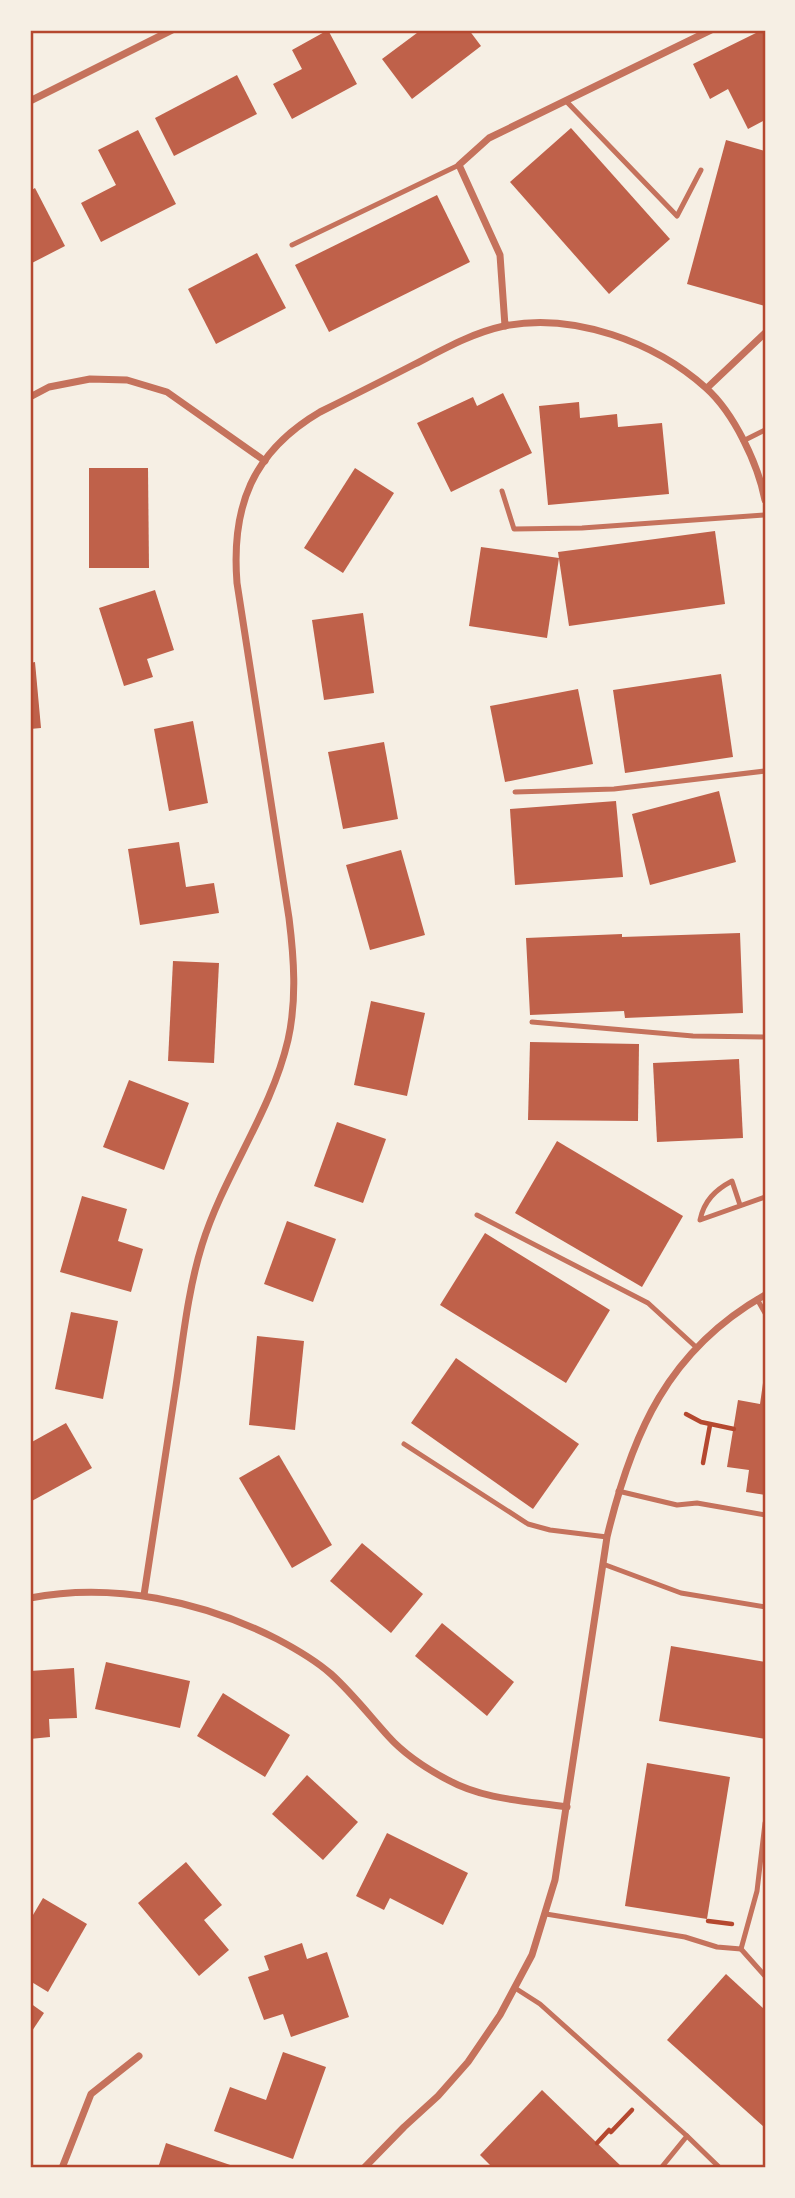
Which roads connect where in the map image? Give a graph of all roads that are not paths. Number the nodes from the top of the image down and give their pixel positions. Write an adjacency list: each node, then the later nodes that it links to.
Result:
1 (172, 30): 3 (street)
2 (711, 30): 4 (street)
3 (30, 101)
4 (566, 101): 5 (street); 6 (lane)
5 (459, 165): 7 (lane); 8 (street)
6 (701, 170)
7 (292, 246)
8 (505, 326): 10 (street); 14 (street)
9 (765, 333): 10 (street)
10 (707, 388): 13 (street)
11 (30, 397): 14 (street)
12 (765, 430): 13 (lane)
13 (743, 441): 16 (street)
14 (265, 461): 34 (street)
15 (502, 491): 17 (lane)
16 (765, 500)
17 (765, 515)
18 (765, 771): 19 (lane)
19 (515, 792)
20 (532, 1022): 21 (lane)
21 (765, 1037)
22 (765, 1197): 23 (lane)
23 (740, 1205): 23 (lane)
24 (477, 1215): 28 (lane)
25 (765, 1295): 26 (street)
26 (757, 1299): 27 (lane); 28 (street)
27 (765, 1313)
28 (697, 1348): 30 (street)
29 (404, 1444): 32 (lane)
30 (618, 1491): 31 (lane); 32 (street)
31 (765, 1514)
32 (607, 1537): 33 (street)
33 (603, 1564): 36 (lane); 37 (street)
34 (144, 1595): 35 (street); 37 (street)
35 (30, 1598)
36 (765, 1607)
37 (567, 1807): 39 (street)
38 (765, 1823): 40 (lane)
39 (546, 1914): 40 (lane); 42 (street)
40 (741, 1949): 41 (lane)
41 (765, 1976)
42 (515, 1988): 44 (lane); 46 (street)
43 (139, 2056): 45 (street)
44 (687, 2136): 47 (lane); 48 (lane)
45 (62, 2168)
46 (364, 2168)
47 (661, 2168)
48 (720, 2168)

